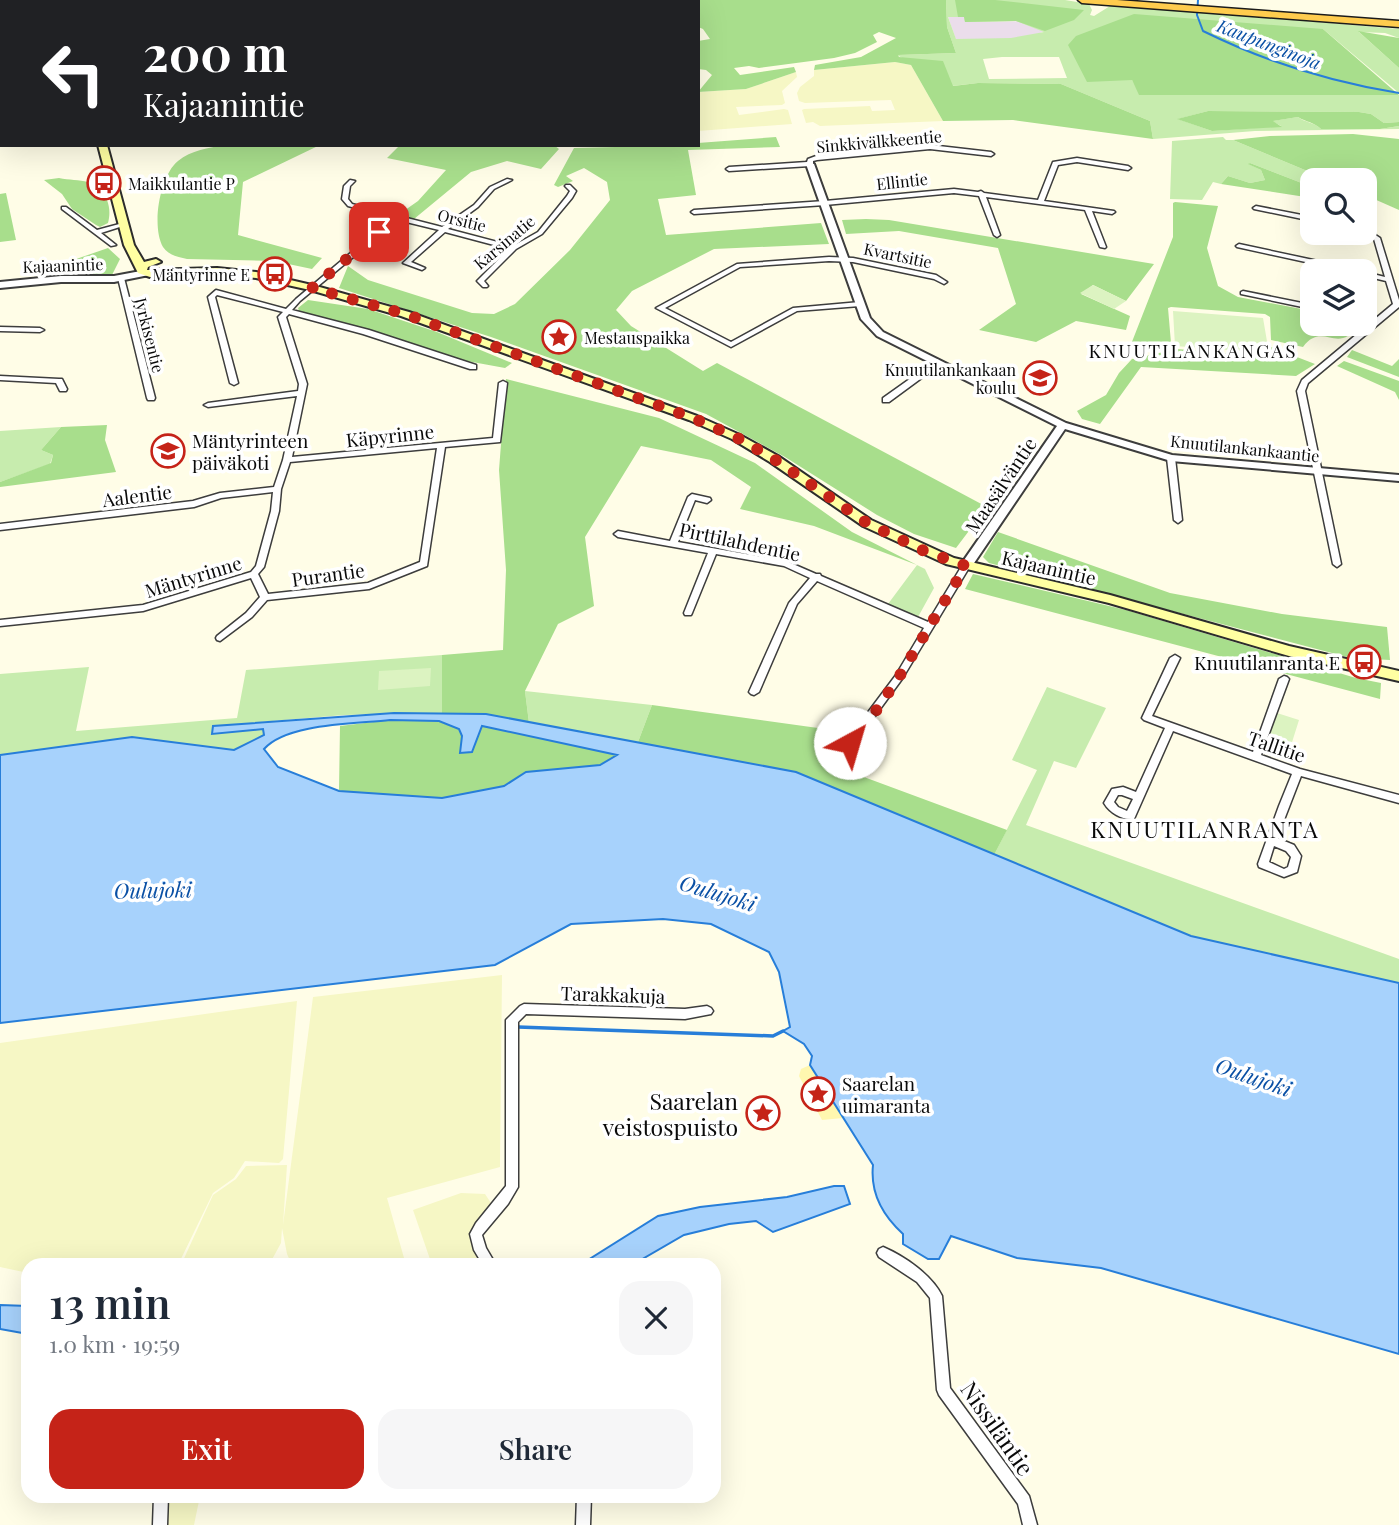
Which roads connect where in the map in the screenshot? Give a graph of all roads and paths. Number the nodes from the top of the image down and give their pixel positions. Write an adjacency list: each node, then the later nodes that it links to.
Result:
1 (1082, 0): 3 (highway)
2 (1119, 0): 3 (highway)
3 (1191, 7): 4 (highway)
4 (1399, 22)
5 (103, 147): 25 (main road)
6 (991, 154): 7 (street, Sinkkivälkkeentie)
7 (810, 164): 9 (street, Sinkkivälkkeentie); 16 (street, Knuutilankankaantie)
8 (1128, 167): 15 (street)
9 (729, 169)
10 (509, 180): 26 (street)
11 (352, 181): 24 (street, Orsitie)
12 (568, 186): 33 (street, Karsinatie)
13 (981, 193): 14 (street, Ellintie); 15 (street, Ellintie); 28 (street)
14 (881, 198): 16 (street, Ellintie); 20 (street)
15 (1041, 201): 19 (street, Ellintie)
16 (825, 204): 21 (street, Ellintie); 35 (street, Knuutilankankaantie)
17 (64, 208): 27 (street)
18 (1256, 208): 23 (street)
19 (1088, 209): 22 (street, Ellintie); 32 (street)
20 (888, 210)
21 (694, 212)
22 (1112, 212)
23 (1300, 217)
24 (396, 218): 26 (street, Orsitie); 44 (street)
25 (123, 225): 27 (street); 36 (main road)
26 (443, 230): 33 (street, Orsitie); 37 (street)
27 (96, 232): 30 (street)
28 (997, 235)
29 (1377, 238): 40 (street)
30 (113, 244)
31 (1240, 246): 34 (street)
32 (1103, 247)
33 (514, 248): 43 (street, Karsinatie)
34 (1300, 259)
35 (845, 260): 41 (street, Kvartsitie); 46 (street, Knuutilankankaantie); 46 (street, Kvartsitie)
36 (150, 268): 38 (street, Kajaanintie); 44 (main road, Kajaanintie)
37 (422, 268)
38 (123, 277): 42 (street, Kajaanintie); 60 (street, Jyrkisentie)
39 (1377, 277): 40 (street)
40 (1390, 280): 49 (street)
41 (944, 282)
42 (0, 285)
43 (485, 286)
44 (312, 288): 48 (street); 77 (main road, Kajaanintie)
45 (1244, 293): 47 (street)
46 (860, 303): 53 (street, Knuutilankankaantie)
47 (1300, 305)
48 (286, 311): 54 (street); 56 (street); 59 (street, Mäntyrinne)
49 (1377, 322)
50 (0, 329): 51 (street)
51 (40, 330)
52 (1361, 336): 67 (street)
53 (938, 363): 61 (street); 63 (street, Knuutilankankaantie)
54 (473, 367)
55 (0, 378): 58 (street)
56 (234, 383)
57 (503, 383): 64 (street, Käpyrinne)
58 (63, 388)
59 (301, 393): 62 (street); 66 (street, Mäntyrinne)
60 (151, 398)
61 (886, 400)
62 (208, 405)
63 (1063, 425): 65 (street, Knuutilankankaantie); 77 (street, Maasälväntie)
64 (441, 445): 66 (street, Käpyrinne); 80 (street, Purantie)
65 (1171, 458): 67 (street, Knuutilankankaantie); 71 (street)
66 (287, 460): 69 (street, Mäntyrinne)
67 (1317, 471): 68 (street, Knuutilankankaantie); 76 (street)
68 (1399, 478)
69 (277, 489): 72 (street, Aalentie); 78 (street, Mäntyrinne)
70 (707, 500): 74 (street)
71 (1178, 520)
72 (0, 527)
73 (618, 534): 74 (street, Pirttilahdentie)
74 (673, 542): 75 (street, Pirttilahdentie)
75 (713, 551): 79 (street, Pirttilahdentie); 81 (street)
76 (1338, 564)
77 (966, 566): 83 (street); 86 (main road, Kajaanintie)
78 (254, 573): 80 (street, Purantie); 82 (street, Mäntyrinne)
79 (817, 576): 83 (street, Pirttilahdentie); 88 (street)
80 (265, 597): 84 (street)
81 (688, 613)
82 (0, 623)
83 (928, 626): 90 (street)
84 (220, 638)
85 (1175, 658): 89 (street, Tallitie)
86 (1399, 676)
87 (1284, 679): 91 (street)
88 (754, 692)
89 (1170, 727): 91 (street, Tallitie); 93 (street)
90 (850, 743)
91 (1256, 757): 92 (street, Tallitie)
92 (1298, 772): 94 (street, Tallitie); 95 (street)
93 (1138, 797)
94 (1399, 799)
95 (1271, 840)
96 (707, 1011): 98 (street, Tarakkakuja)
97 (883, 1253): 103 (street, Nissiläntie)
98 (485, 1258)
99 (161, 1503): 101 (street)
100 (584, 1503): 102 (street)
101 (160, 1525)
102 (583, 1525)
103 (1031, 1525)

